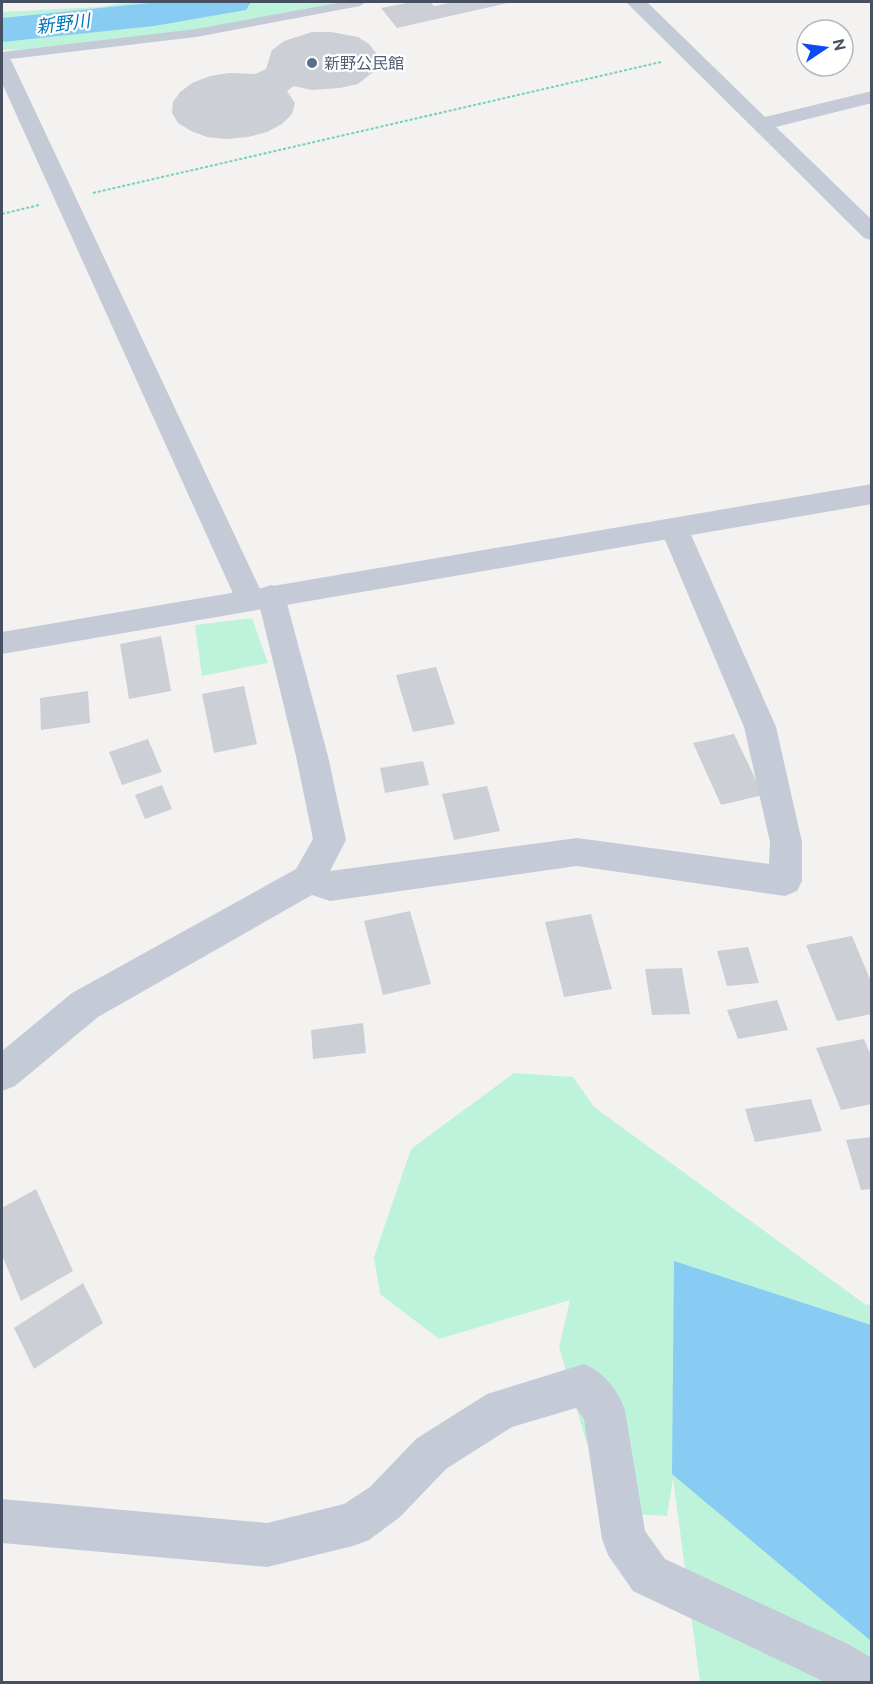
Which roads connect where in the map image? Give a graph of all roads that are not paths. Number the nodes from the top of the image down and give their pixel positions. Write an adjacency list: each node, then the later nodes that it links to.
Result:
1 (360, 2): 3 (lane)
2 (636, 2): 6 (street)
3 (2, 56)
4 (2, 62): 10 (street)
5 (872, 98): 6 (street)
6 (762, 124): 7 (street)
7 (872, 233)
8 (872, 494): 9 (street)
9 (674, 528): 10 (street); 12 (street)
10 (261, 598): 11 (street); 12 (street)
11 (2, 643)
12 (308, 879): 13 (street)
13 (2, 1074)
14 (2, 1521): 15 (street)
15 (867, 1683)

